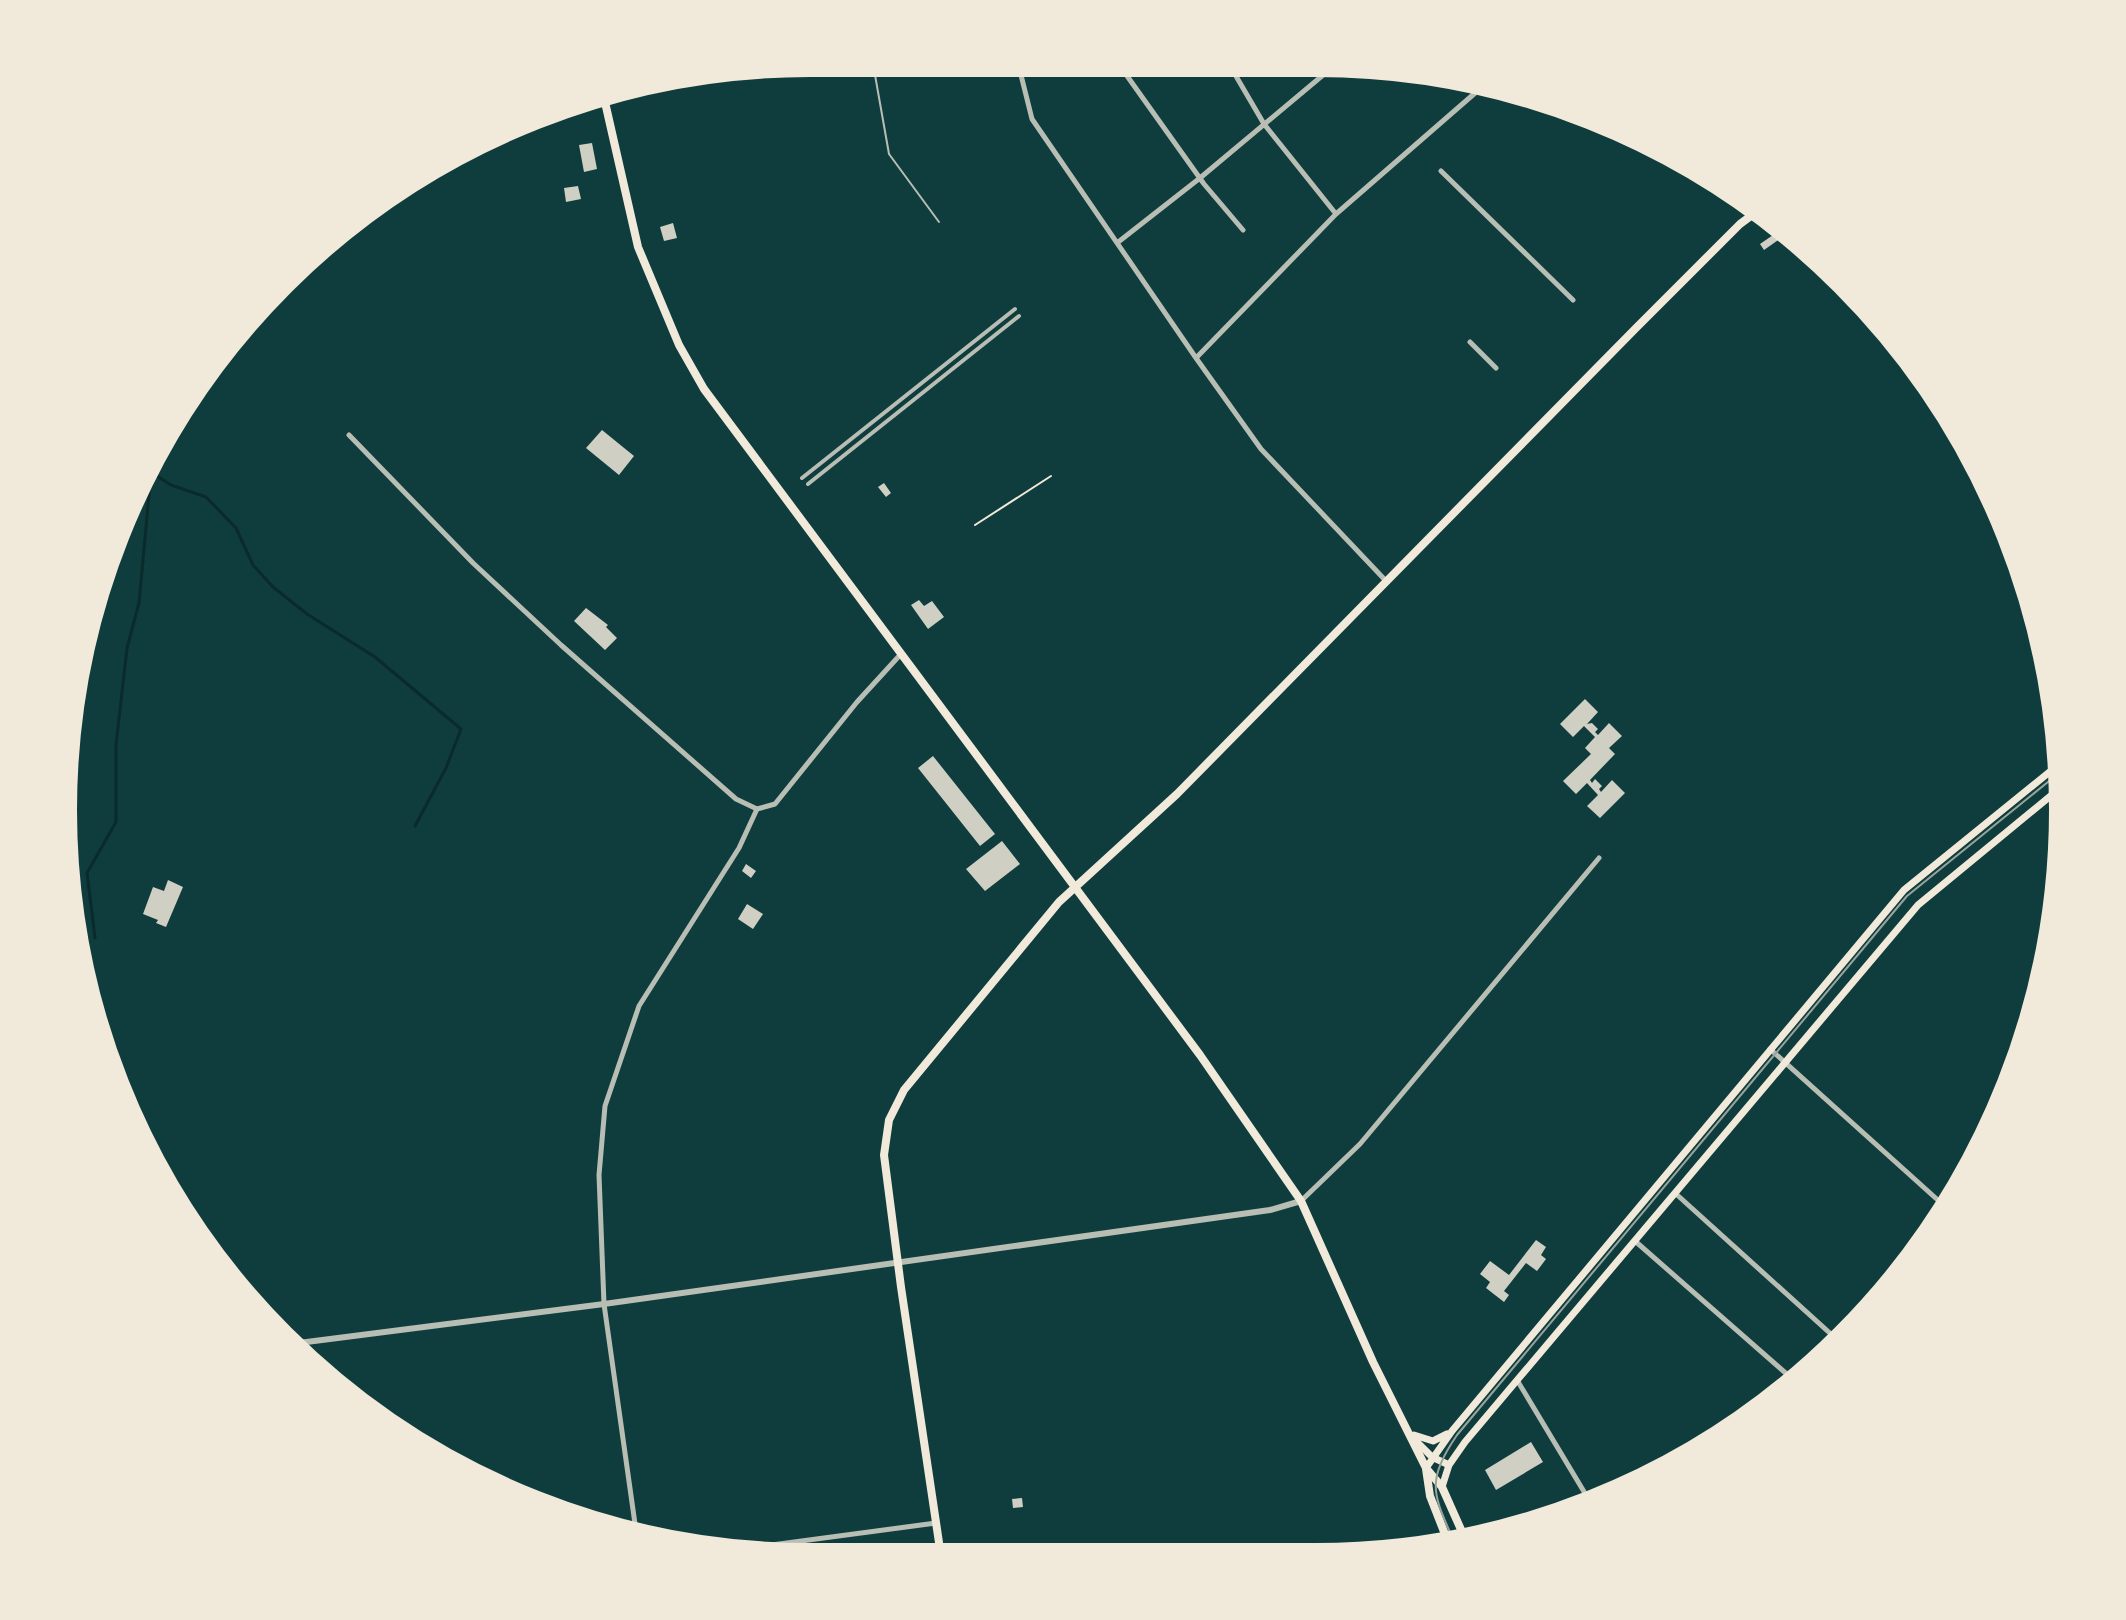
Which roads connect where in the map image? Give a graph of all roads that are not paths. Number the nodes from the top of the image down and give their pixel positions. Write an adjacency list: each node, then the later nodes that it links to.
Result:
1 (874, 72): 13 (lane)
2 (1020, 72): 15 (street)
3 (1124, 72): 10 (street)
4 (1234, 72): 8 (street)
5 (1326, 72): 8 (street)
6 (1478, 90): 11 (street)
7 (605, 101): 26 (main road)
8 (1264, 124): 10 (street); 11 (street)
9 (1441, 171): 16 (street)
10 (1200, 178): 14 (street); 15 (street)
11 (1336, 214): 20 (street)
12 (1752, 215): 25 (main road)
13 (939, 222)
14 (1243, 230)
15 (1117, 243): 20 (street)
16 (1573, 300)
17 (1015, 309): 23 (street)
18 (1019, 316): 24 (street)
19 (1470, 342): 21 (street)
20 (1196, 358): 25 (street)
21 (1496, 368)
22 (349, 435): 29 (street)
23 (802, 478)
24 (808, 484)
25 (1388, 582): 31 (main road)
26 (900, 655): 29 (street); 31 (main road)
27 (2052, 770): 32 (main road)
28 (2053, 794): 33 (main road)
29 (757, 809): 39 (street)
30 (1599, 858): 35 (street)
31 (1075, 887): 35 (main road); 38 (main road)
32 (1770, 1049): 33 (street); 45 (main road)
33 (1786, 1062): 34 (main road); 36 (street)
34 (1674, 1192): 37 (main road); 40 (street)
35 (1301, 1201): 38 (street); 44 (main road)
36 (1941, 1203)
37 (1634, 1240): 42 (street); 43 (main road)
38 (897, 1262): 39 (street); 51 (main road)
39 (604, 1304): 41 (street); 52 (street)
40 (1833, 1336)
41 (300, 1343)
42 (1789, 1376)
43 (1517, 1380): 47 (main road); 50 (street)
44 (1407, 1431): 45 (main road); 46 (main road); 48 (main road)
45 (1452, 1431): 46 (main road)
46 (1432, 1457): 47 (main road); 48 (main road)
47 (1449, 1465): 49 (main road)
48 (1426, 1468): 49 (main road); 54 (main road)
49 (1442, 1487): 53 (main road)
50 (1587, 1496)
51 (936, 1523): 55 (street); 56 (main road)
52 (635, 1527)
53 (1463, 1533)
54 (1446, 1536)
55 (763, 1546)
56 (940, 1548)

